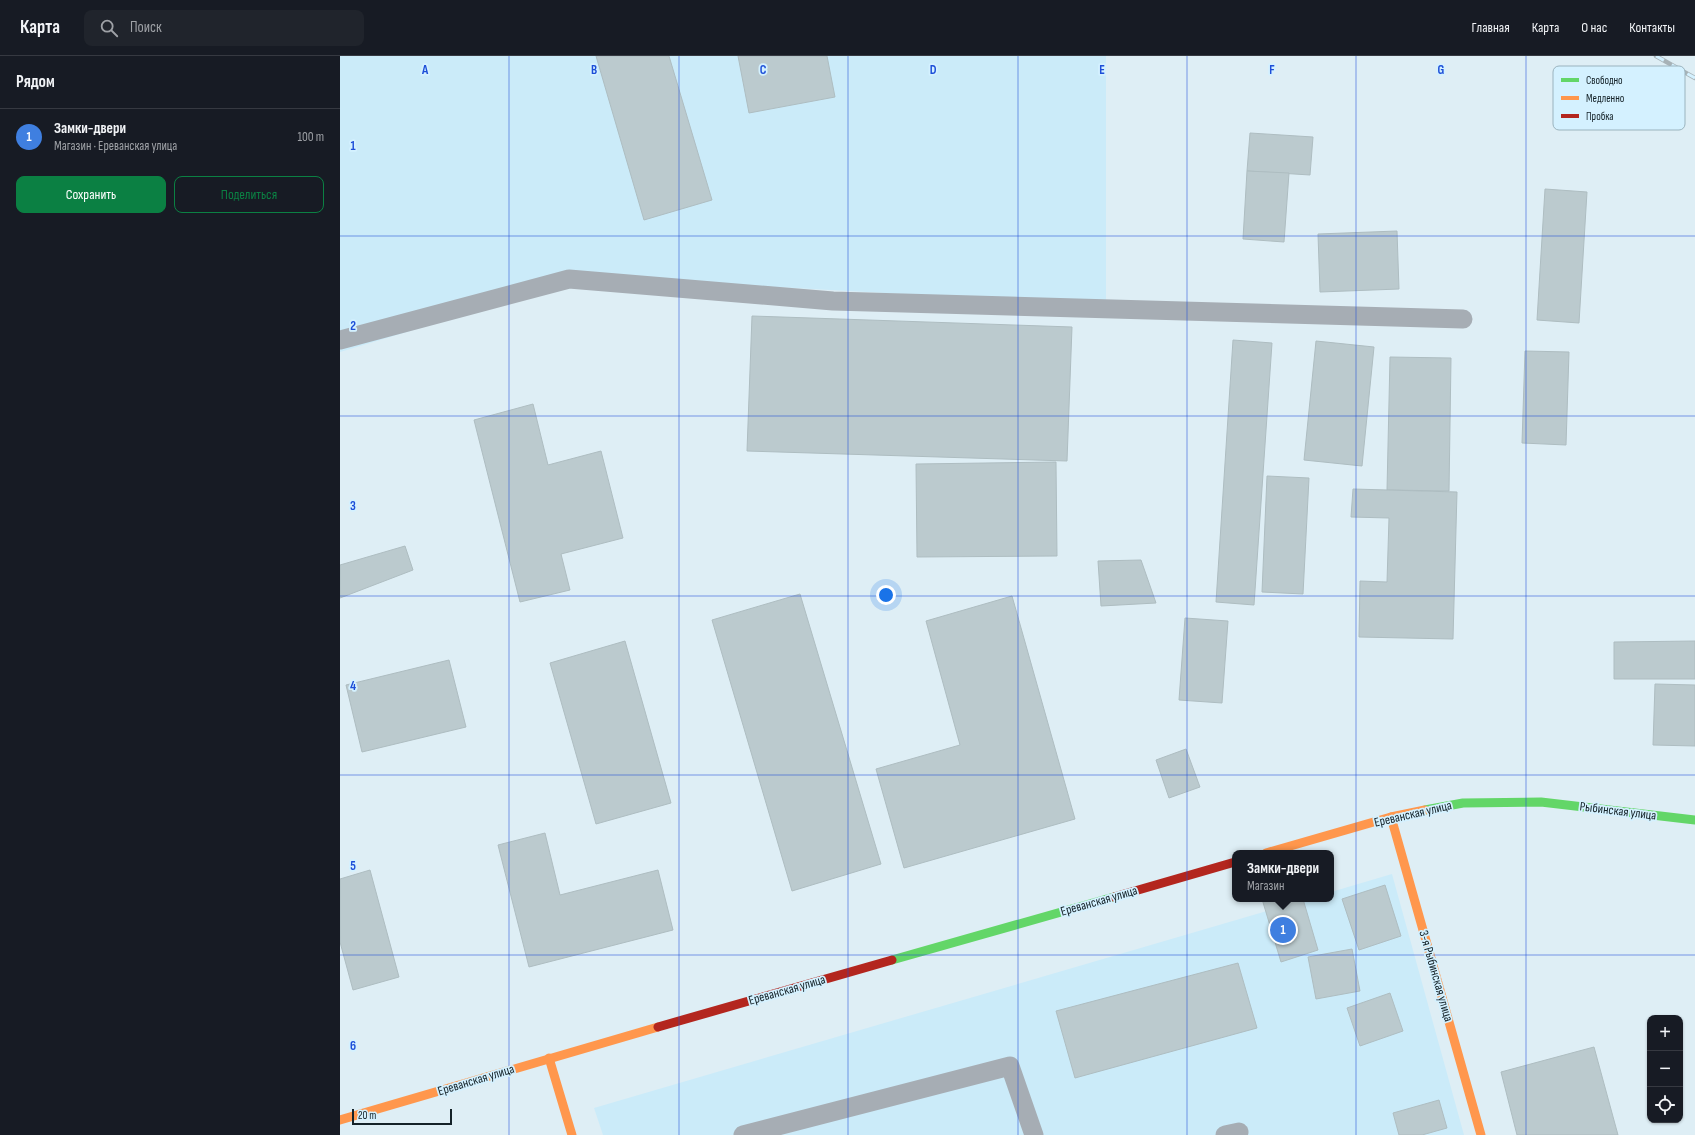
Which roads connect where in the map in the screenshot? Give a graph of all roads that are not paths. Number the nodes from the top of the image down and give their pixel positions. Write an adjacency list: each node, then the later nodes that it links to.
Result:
1 (1463, 319): 2 (lane)
2 (340, 340)
3 (1541, 802): 4 (main road, Ереванская улица); 5 (main road, Рыбинская улица)
4 (1391, 817): 6 (main road, Ереванская улица); 13 (main road, 3-я Рыбинская улица)
5 (1695, 820)
6 (1276, 850)
7 (1232, 863): 8 (main road, Ереванская улица)
8 (549, 1058): 9 (main road, Ереванская улица); 10 (main road)
9 (340, 1120)
10 (572, 1135)
11 (743, 1135): 12 (lane)
12 (1034, 1135)
13 (1481, 1135)

